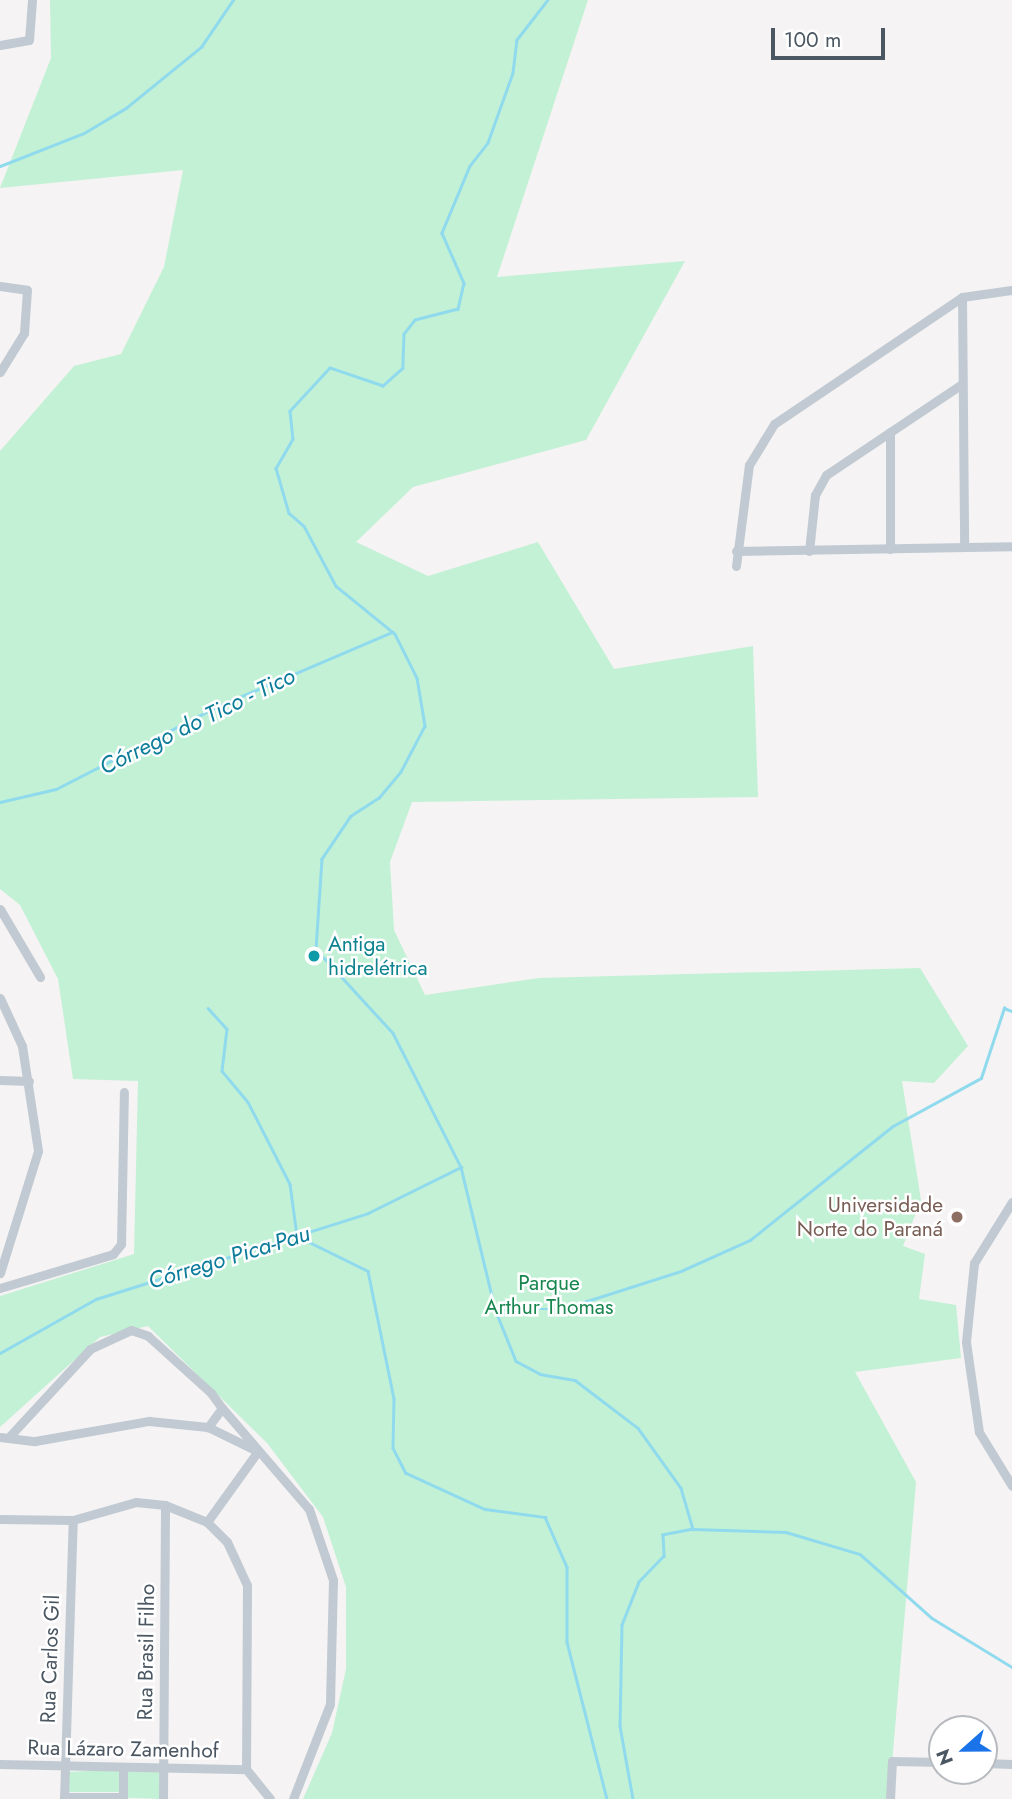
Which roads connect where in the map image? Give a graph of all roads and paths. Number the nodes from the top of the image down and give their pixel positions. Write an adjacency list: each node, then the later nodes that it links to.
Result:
1 (32, 0): 2 (street)
2 (0, 45)
3 (0, 286): 7 (street)
4 (1012, 290): 5 (street)
5 (962, 297): 9 (street); 14 (street)
6 (0, 352): 7 (street)
7 (12, 352): 8 (street)
8 (0, 372)
9 (962, 384): 10 (street); 12 (street)
10 (890, 432): 13 (street); 15 (street)
11 (1012, 546): 12 (street)
12 (964, 547): 13 (street)
13 (890, 549): 15 (street)
14 (736, 551): 15 (street); 16 (street)
15 (810, 551)
16 (736, 566)
17 (2, 912): 18 (street)
18 (40, 977)
19 (0, 998): 21 (street)
20 (0, 1080): 21 (street)
21 (29, 1081): 24 (street)
22 (124, 1091): 25 (street)
23 (1012, 1202): 30 (street)
24 (0, 1273)
25 (0, 1288)
26 (222, 1408): 27 (street); 28 (street); 29 (street)
27 (208, 1427): 28 (street); 29 (street)
28 (4, 1437)
29 (258, 1451): 34 (street); 45 (street)
30 (1012, 1486)
31 (165, 1505): 33 (street); 34 (street); 39 (street, Rua Brasil Filho)
32 (0, 1519): 33 (street)
33 (73, 1520): 36 (street, Rua Carlos Gil)
34 (207, 1521): 40 (street)
35 (928, 1762): 46 (street)
36 (64, 1764): 37 (street, Rua Lázaro Zamenhof); 38 (street, Rua Lázaro Zamenhof); 41 (street, Rua Carlos Gil)
37 (0, 1765)
38 (123, 1767): 39 (street, Rua Lázaro Zamenhof); 42 (street)
39 (162, 1768): 40 (street, Rua Lázaro Zamenhof); 43 (street, Rua Brasil Filho)
40 (246, 1769): 44 (street)
41 (64, 1798): 42 (street)
42 (123, 1798)
43 (163, 1799)
44 (270, 1799)
45 (293, 1799)
46 (890, 1799)

